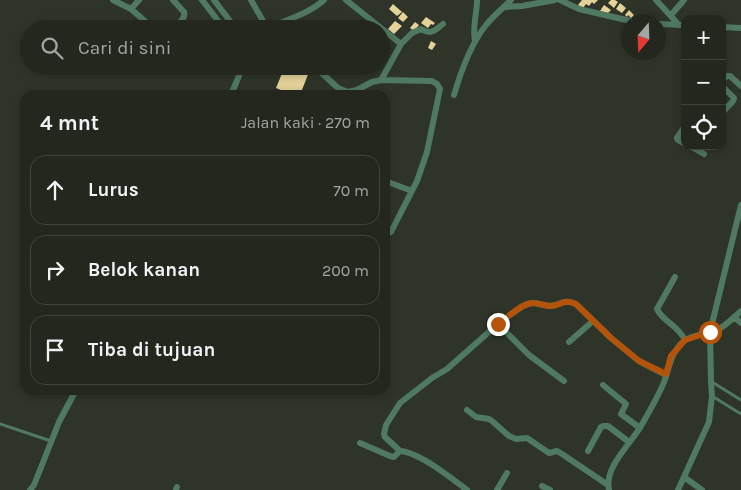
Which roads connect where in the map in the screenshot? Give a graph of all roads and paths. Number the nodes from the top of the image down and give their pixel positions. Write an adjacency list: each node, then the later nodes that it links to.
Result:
1 (113, 0): 18 (street)
2 (139, 0): 18 (street)
3 (173, 0): 23 (street)
4 (202, 0): 19 (street)
5 (251, 0): 26 (street)
6 (312, 0): 16 (street)
7 (324, 0): 16 (street)
8 (346, 0): 28 (street)
9 (477, 0): 36 (street)
10 (511, 0): 17 (street)
11 (555, 0): 17 (street)
12 (560, 0): 21 (street)
13 (656, 0): 20 (street)
14 (684, 0): 20 (street)
15 (216, 2): 19 (street); 25 (street)
16 (316, 6): 27 (street)
17 (504, 7): 36 (street)
18 (131, 9): 22 (street)
19 (210, 11): 24 (street)
20 (671, 15): 31 (street)
21 (621, 19)
22 (144, 20)
23 (182, 20)
24 (217, 20)
25 (229, 20)
26 (265, 20)
27 (289, 20)
28 (371, 20)
29 (443, 24): 37 (street)
30 (666, 24): 32 (street)
31 (681, 24)
32 (681, 25)
33 (726, 27): 34 (street)
34 (741, 28)
35 (390, 35): 37 (street)
36 (476, 40): 49 (street)
37 (401, 44): 38 (street)
38 (390, 64)
39 (239, 75): 45 (street)
40 (324, 75): 46 (street)
41 (384, 75): 43 (street)
42 (726, 77): 44 (street)
43 (381, 80): 47 (street); 54 (street)
44 (741, 86)
45 (233, 90)
46 (343, 90)
47 (357, 90)
48 (726, 90): 50 (street)
49 (454, 95)
50 (726, 109)
51 (697, 150): 52 (street)
52 (704, 154)
53 (390, 183): 54 (street)
54 (412, 191): 56 (street)
55 (741, 206): 63 (street)
56 (391, 232)
57 (675, 277): 64 (street)
58 (741, 311): 59 (street)
59 (734, 317): 61 (street); 63 (street)
60 (593, 321): 62 (street); 65 (street); 66 (street)
61 (741, 323)
62 (498, 324): 67 (street); 80 (street)
63 (710, 332): 64 (street); 68 (street)
64 (685, 340): 66 (street)
65 (569, 342)
66 (666, 374): 76 (street)
67 (564, 381)
68 (711, 382): 71 (street); 72 (lane)
69 (603, 385): 76 (street)
70 (74, 395): 77 (street)
71 (712, 396): 74 (lane); 83 (street)
72 (741, 400)
73 (467, 410): 85 (street)
74 (741, 414)
75 (0, 424): 77 (lane)
76 (640, 428): 79 (street)
77 (51, 441): 86 (street)
78 (360, 442): 80 (street)
79 (629, 442): 81 (street); 85 (street)
80 (400, 451): 87 (street)
81 (588, 451)
82 (507, 473): 88 (street)
83 (684, 477): 90 (street); 91 (street)
84 (542, 486): 89 (street)
85 (608, 487)
86 (30, 490)
87 (467, 490)
88 (497, 490)
89 (550, 490)
90 (678, 490)
91 (702, 490)

